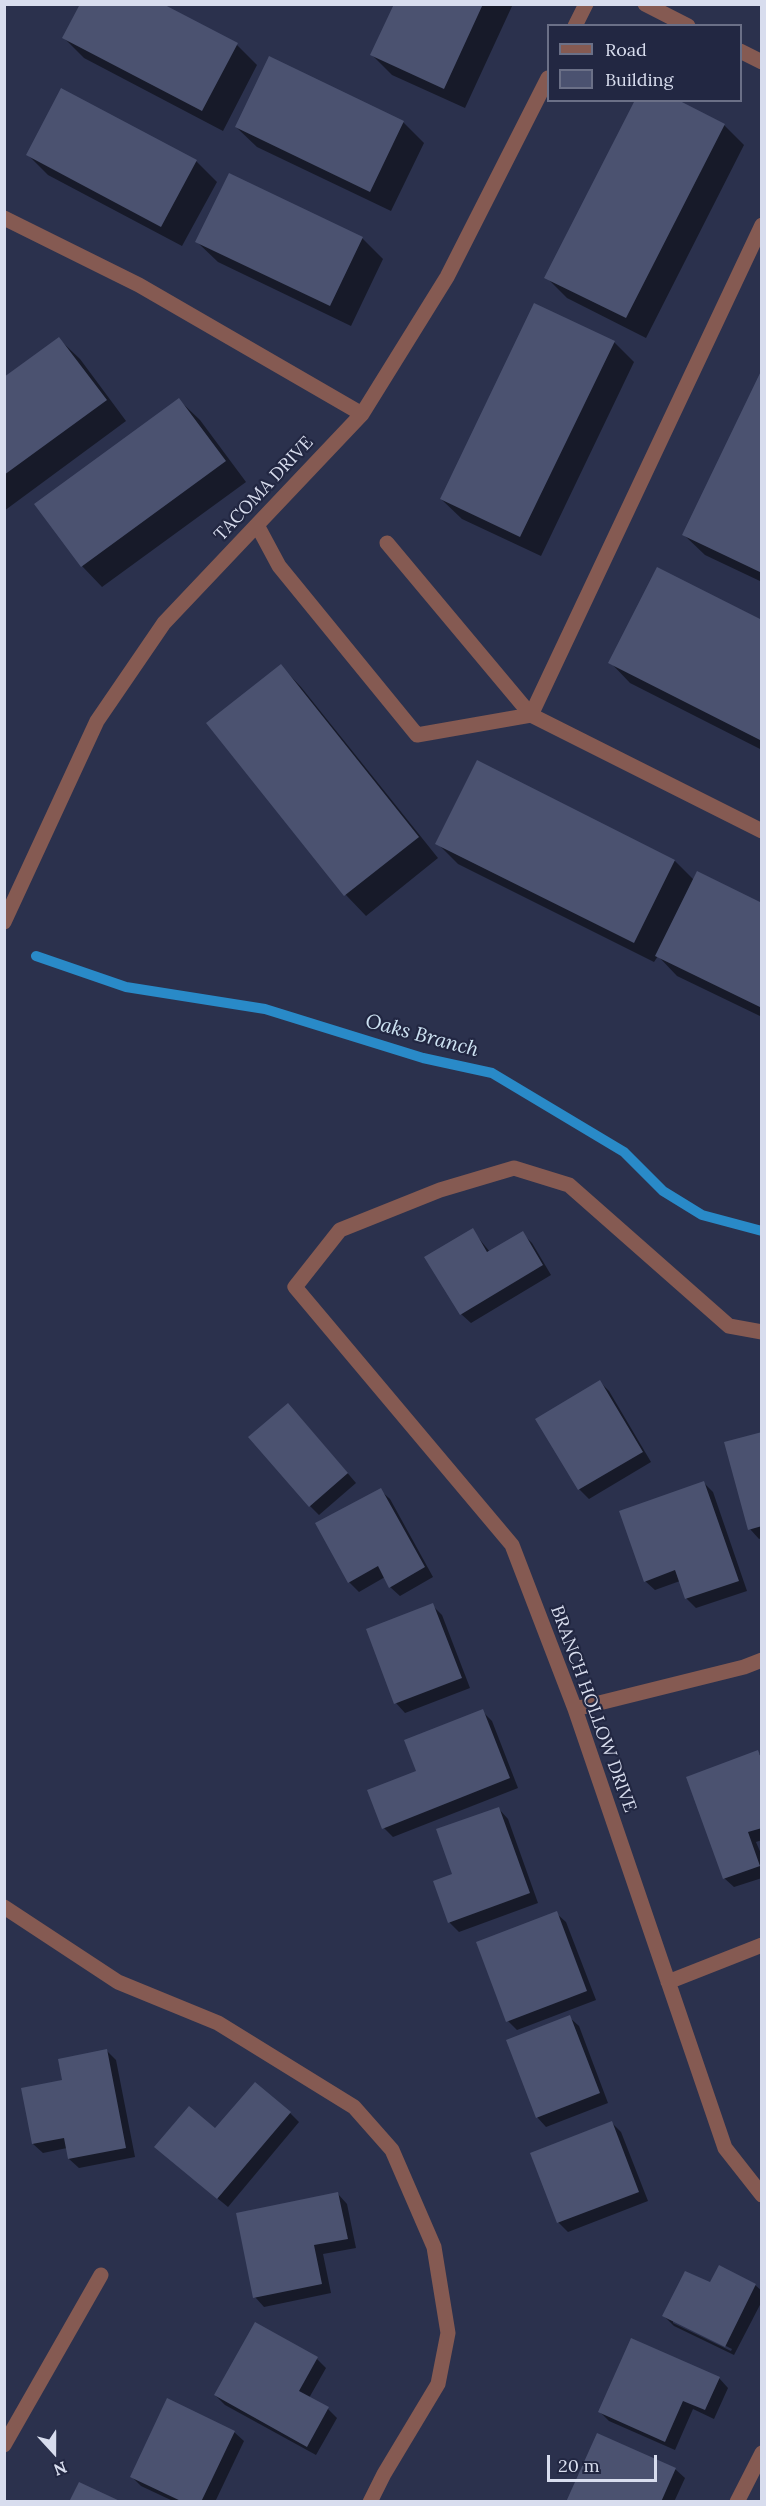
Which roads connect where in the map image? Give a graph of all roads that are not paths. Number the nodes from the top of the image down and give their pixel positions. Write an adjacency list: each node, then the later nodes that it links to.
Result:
1 (586, 4): 3 (street)
2 (645, 4): 4 (street)
3 (576, 24)
4 (684, 24)
5 (742, 52): 6 (street)
6 (762, 62)
7 (547, 82): 10 (street, TACOMA DRIVE)
8 (4, 218): 10 (street)
9 (762, 225): 13 (street)
10 (362, 414): 11 (street, TACOMA DRIVE)
11 (257, 525): 13 (street); 15 (street, TACOMA DRIVE)
12 (387, 543): 13 (street)
13 (531, 715): 14 (street)
14 (762, 831)
15 (4, 922)
16 (762, 1332): 18 (street, BRANCH HOLLOW DRIVE)
17 (762, 1660): 18 (street)
18 (575, 1709): 21 (street, BRANCH HOLLOW DRIVE)
19 (4, 1907): 26 (street)
20 (762, 1946): 21 (street)
21 (668, 1982): 22 (street, BRANCH HOLLOW DRIVE)
22 (762, 2195)
23 (101, 2275): 24 (street)
24 (4, 2445)
25 (762, 2453): 27 (street)
26 (370, 2502)
27 (737, 2502)

